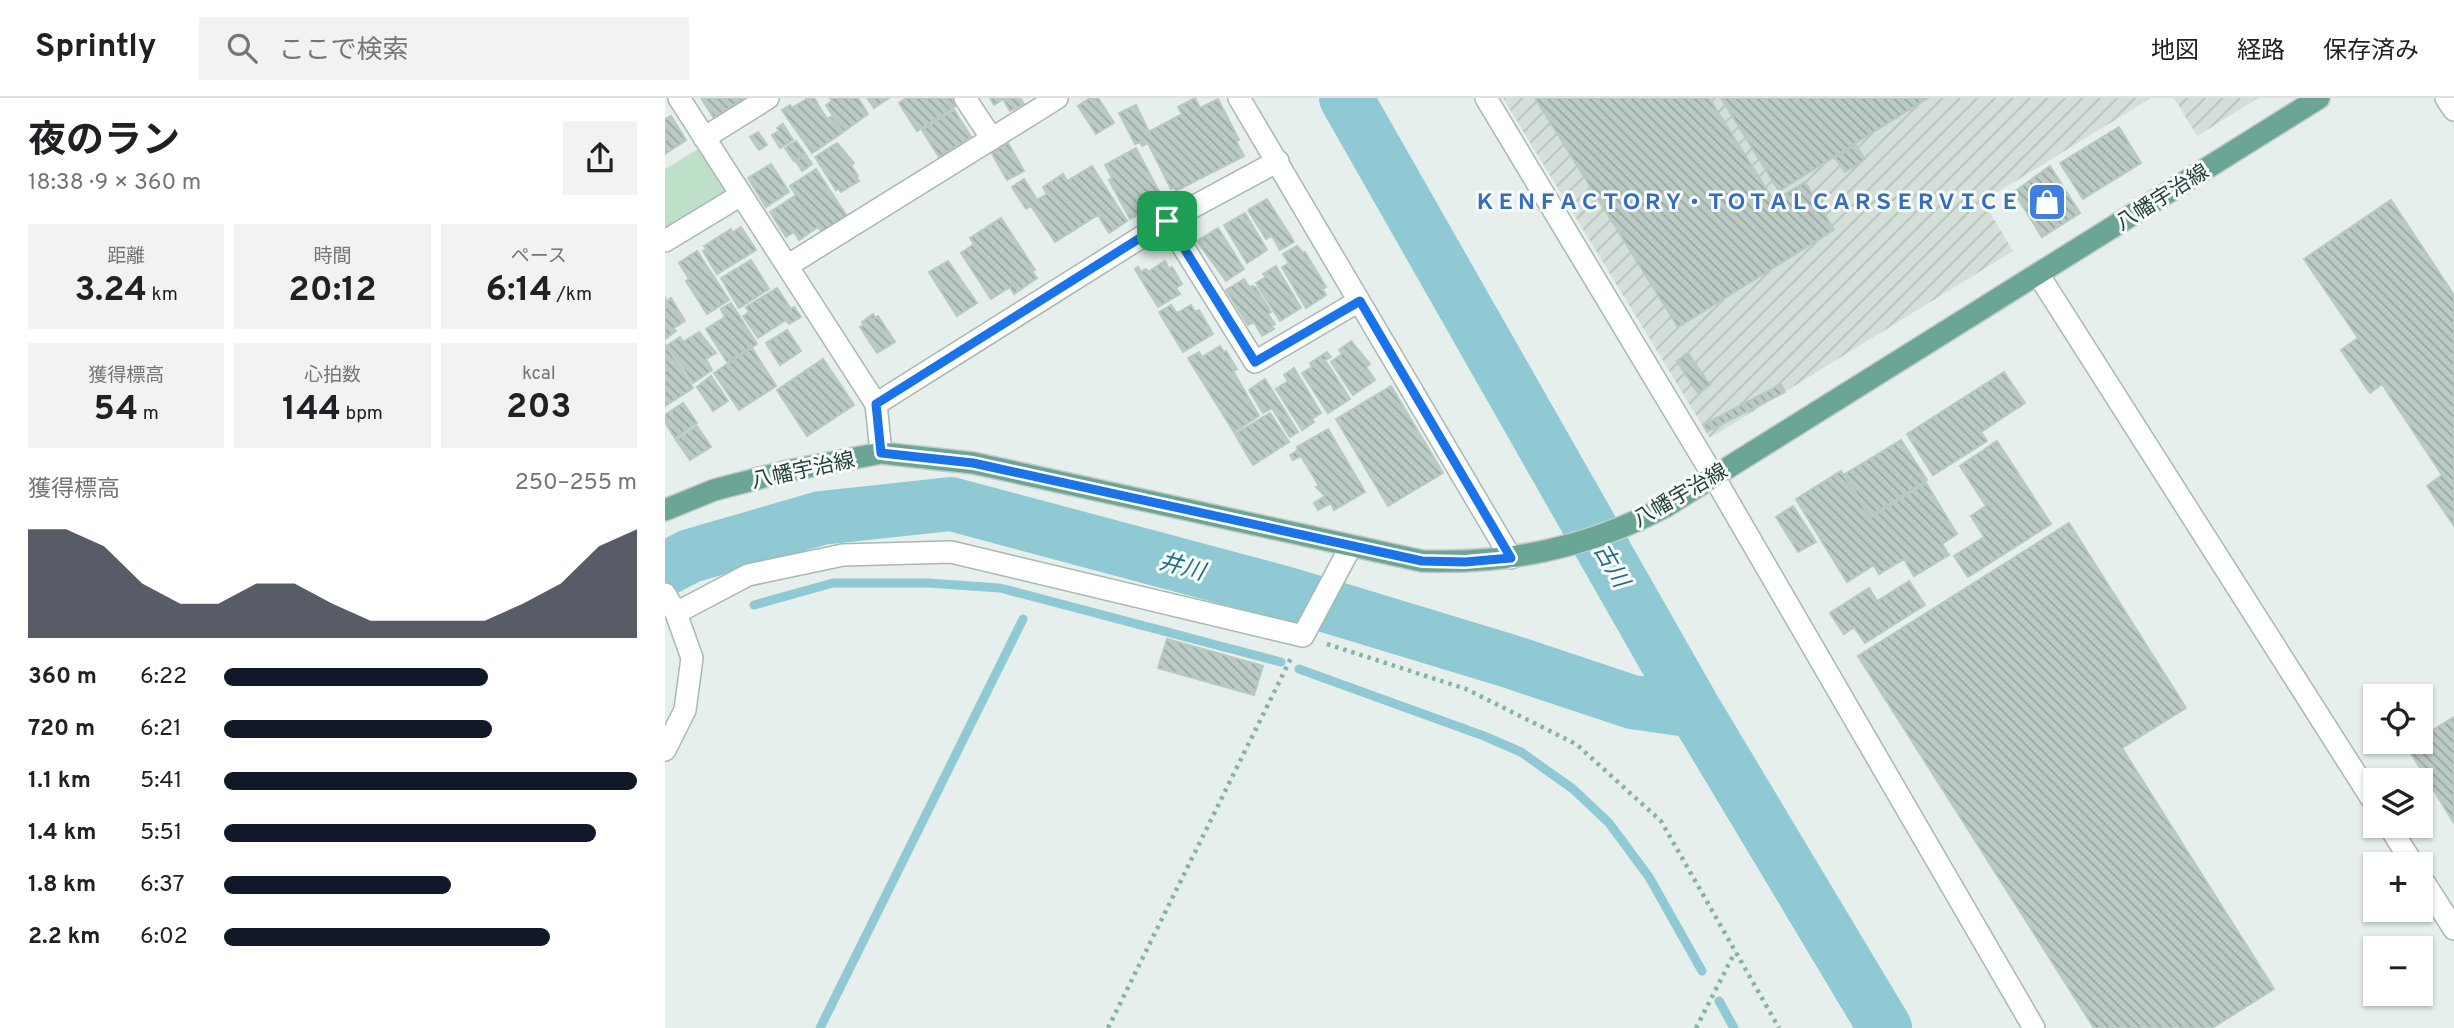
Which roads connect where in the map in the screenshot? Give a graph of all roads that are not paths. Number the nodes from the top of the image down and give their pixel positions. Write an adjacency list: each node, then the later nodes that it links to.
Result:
1 (679, 98): 10 (street)
2 (768, 98): 10 (street)
3 (965, 98): 11 (street)
4 (1057, 98): 11 (street)
5 (1239, 98): 12 (street)
6 (1486, 98): 21 (street)
7 (2319, 98): 17 (main road, 八幡宇治線)
8 (2446, 98): 9 (street)
9 (2454, 110)
10 (704, 138): 13 (street)
11 (992, 139): 16 (street)
12 (1278, 161): 14 (street); 18 (street)
13 (741, 195): 15 (street); 16 (street)
14 (1167, 221): 18 (street); 19 (street)
15 (665, 241)
16 (787, 266): 19 (street)
17 (2038, 274): 21 (main road, 八幡宇治線); 28 (street)
18 (1360, 301): 24 (street)
19 (876, 404): 20 (street)
20 (881, 453): 22 (main road, 八幡宇治線); 23 (main road, 八幡宇治線)
21 (1707, 481): 24 (main road, 八幡宇治線); 31 (street)
22 (665, 510)
23 (1351, 546): 24 (main road, 八幡宇治線); 26 (street)
24 (1518, 557)
25 (665, 594): 26 (street)
26 (675, 613): 27 (street)
27 (665, 750)
28 (2363, 785)
29 (2433, 896): 30 (street)
30 (2454, 929)
31 (2035, 1028)

